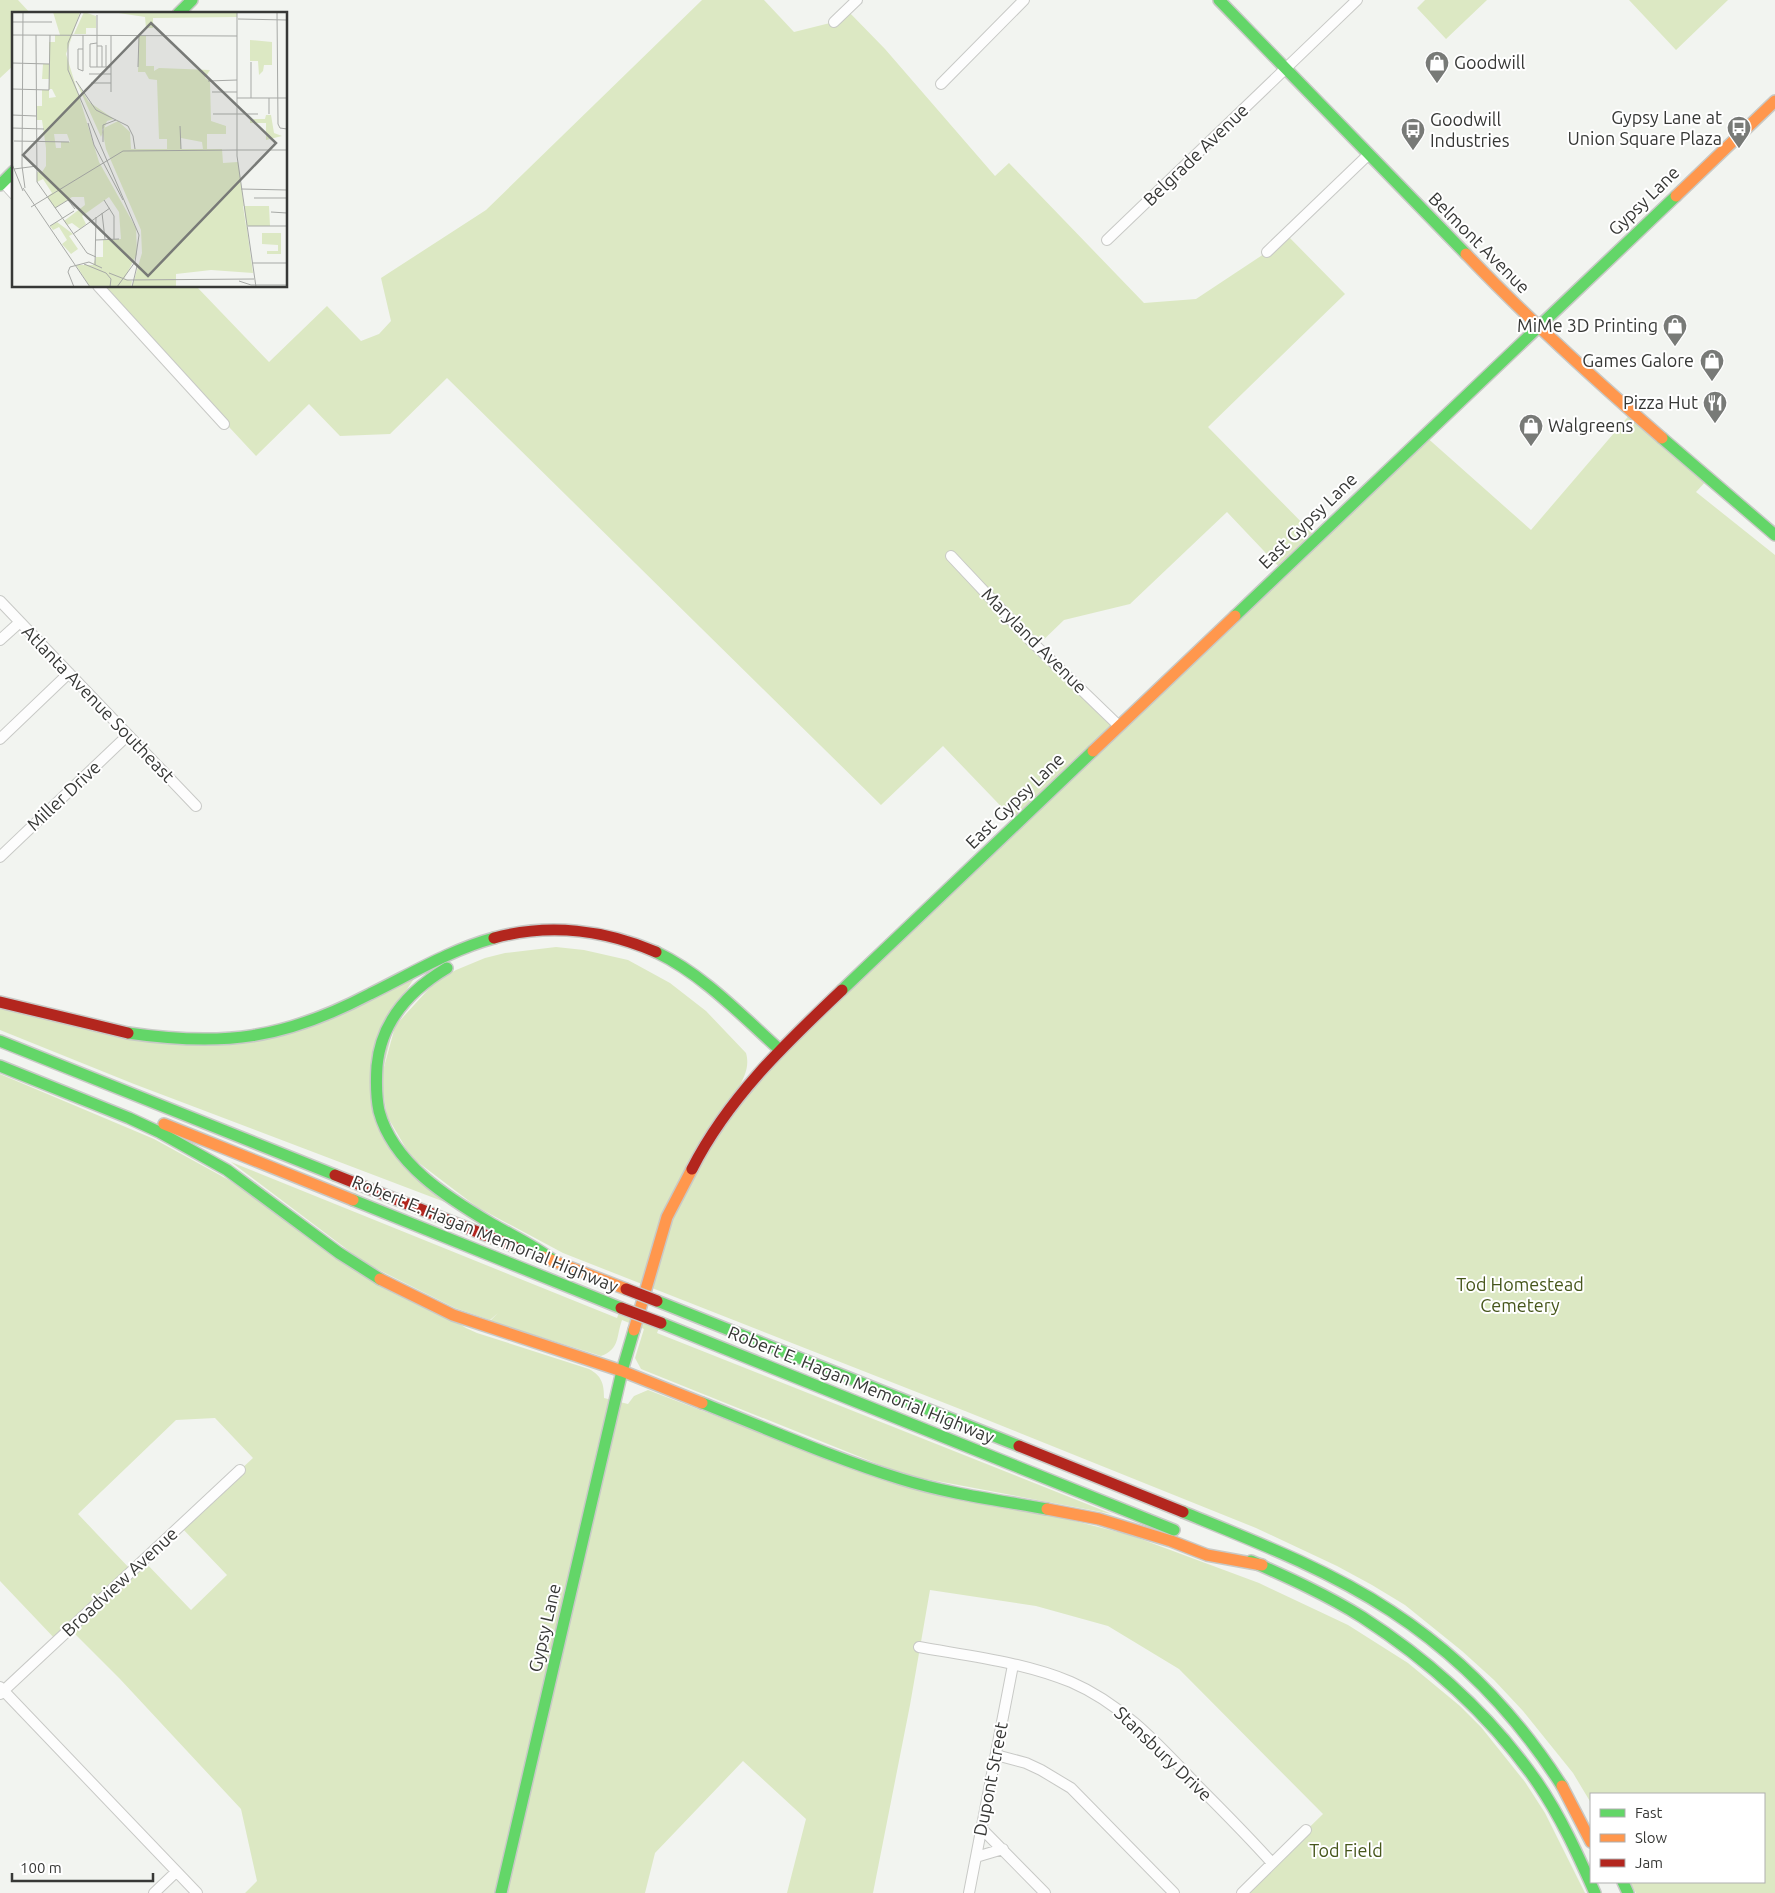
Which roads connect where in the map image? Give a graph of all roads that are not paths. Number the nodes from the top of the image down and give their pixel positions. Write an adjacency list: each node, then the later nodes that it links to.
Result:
1 (192, 0): 6 (main road)
2 (857, 0): 7 (street)
3 (1024, 0): 9 (street)
4 (1218, 0): 8 (main road, Belmont Avenue)
5 (1357, 0): 8 (street, Belgrade Avenue)
6 (180, 12)
7 (834, 22)
8 (1285, 69): 11 (main road, Belmont Avenue); 15 (street, Belgrade Avenue)
9 (941, 84)
10 (1775, 101): 18 (main road, Gypsy Lane)
11 (1368, 155): 16 (street); 18 (main road, Belmont Avenue)
12 (12, 173): 13 (main road)
13 (1, 183): 14 (street)
14 (12, 192)
15 (1106, 240)
16 (1267, 252)
17 (100, 288): 19 (street)
18 (1538, 326): 20 (main road, Belmont Avenue); 26 (main road, East Gypsy Lane)
19 (224, 424)
20 (1775, 535)
21 (950, 556): 26 (street, Maryland Avenue)
22 (0, 601): 23 (street, Atlanta Avenue Southeast)
23 (20, 622): 24 (street); 25 (street, Atlanta Avenue Southeast)
24 (0, 640)
25 (69, 673): 27 (street, Atlanta Avenue Southeast); 28 (street)
26 (1118, 726): 34 (main road, East Gypsy Lane)
27 (128, 735): 29 (street, Atlanta Avenue Southeast); 30 (street, Miller Drive)
28 (0, 739)
29 (196, 806)
30 (0, 857)
31 (0, 1002): 34 (main road)
32 (728, 1018): 37 (main road)
33 (0, 1041): 37 (main road, Robert E. Hagan Memorial Highway)
34 (780, 1050): 38 (main road, East Gypsy Lane)
35 (0, 1059): 40 (main road, Robert E. Hagan Memorial Highway, bridge)
36 (0, 1066): 38 (main road)
37 (554, 1261): 45 (main road, Robert E. Hagan Memorial Highway, bridge)
38 (622, 1371): 40 (main road); 57 (main road, Gypsy Lane)
39 (240, 1470): 43 (street, Broadview Avenue)
40 (1262, 1565): 54 (main road, Robert E. Hagan Memorial Highway)
41 (919, 1647): 42 (street, Stansbury Drive)
42 (1013, 1665): 44 (street, Dupont Street); 52 (street, Stansbury Drive)
43 (1, 1691): 53 (street)
44 (996, 1755): 47 (street, Dupont Street); 60 (street)
45 (1562, 1785): 46 (main road); 49 (main road, Robert E. Hagan Memorial Highway)
46 (1590, 1816)
47 (982, 1829): 50 (street); 51 (street, Dupont Street)
48 (1306, 1830): 52 (street)
49 (1590, 1840)
50 (1003, 1849): 51 (street); 59 (street)
51 (976, 1857): 58 (street, Dupont Street)
52 (1272, 1864): 61 (street)
53 (176, 1872): 55 (street); 56 (street)
54 (1590, 1881)
55 (154, 1893)
56 (197, 1893)
57 (501, 1893)
58 (969, 1893)
59 (1045, 1893)
60 (1174, 1893)
61 (1242, 1893)

